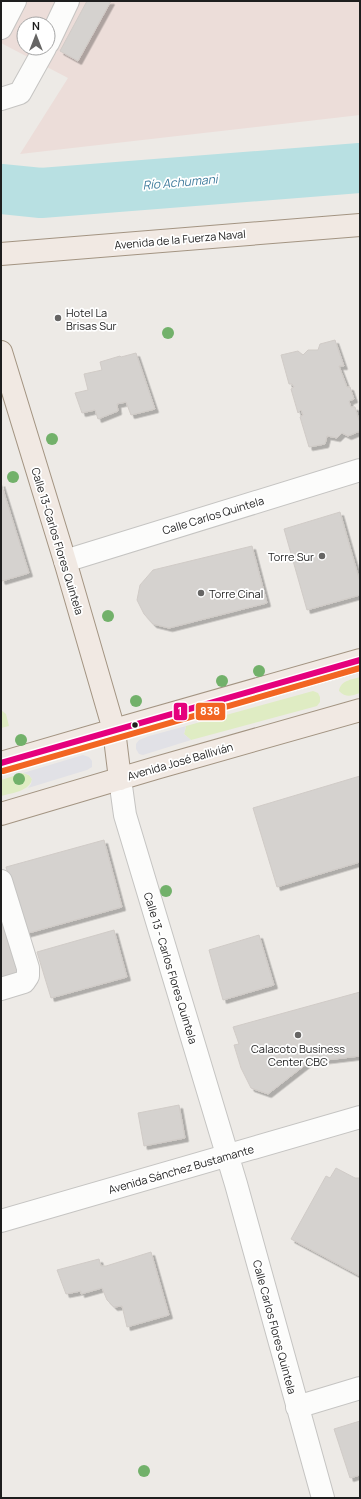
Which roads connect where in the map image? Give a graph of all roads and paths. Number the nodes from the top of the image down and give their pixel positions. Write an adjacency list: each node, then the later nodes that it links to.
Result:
1 (15, 1): 4 (street)
2 (68, 1): 3 (street)
3 (56, 26)
4 (1, 28)
5 (41, 56): 6 (street)
6 (1, 99)
7 (360, 225): 8 (main road, Avenida de la Fuerza Naval)
8 (1, 254)
9 (1, 352): 11 (main road, Calle 13-Carlos Flores Quintela)
10 (360, 470): 11 (street, Calle Carlos Quintela)
11 (65, 561): 14 (main road, Calle 13-Carlos Flores Quintela)
12 (360, 660): 14 (main road)
13 (360, 710): 16 (main road, Avenida José Ballivián)
14 (114, 730): 15 (main road); 16 (main road, Calle 13-Carlos Flores Quintela)
15 (1, 763)
16 (120, 779): 17 (main road, Avenida José Ballivián); 21 (street, Calle 13 - Carlos Flores Quintela)
17 (1, 814)
18 (1, 881): 19 (street)
19 (1, 989)
20 (360, 1117): 21 (street, Avenida Sánchez Bustamante)
21 (227, 1155): 22 (street, Avenida Sánchez Bustamante); 24 (street, Calle Carlos Flores Quintela)
22 (1, 1221)
23 (360, 1388): 24 (street)
24 (297, 1407): 25 (street, Calle Carlos Flores Quintela)
25 (323, 1498)

